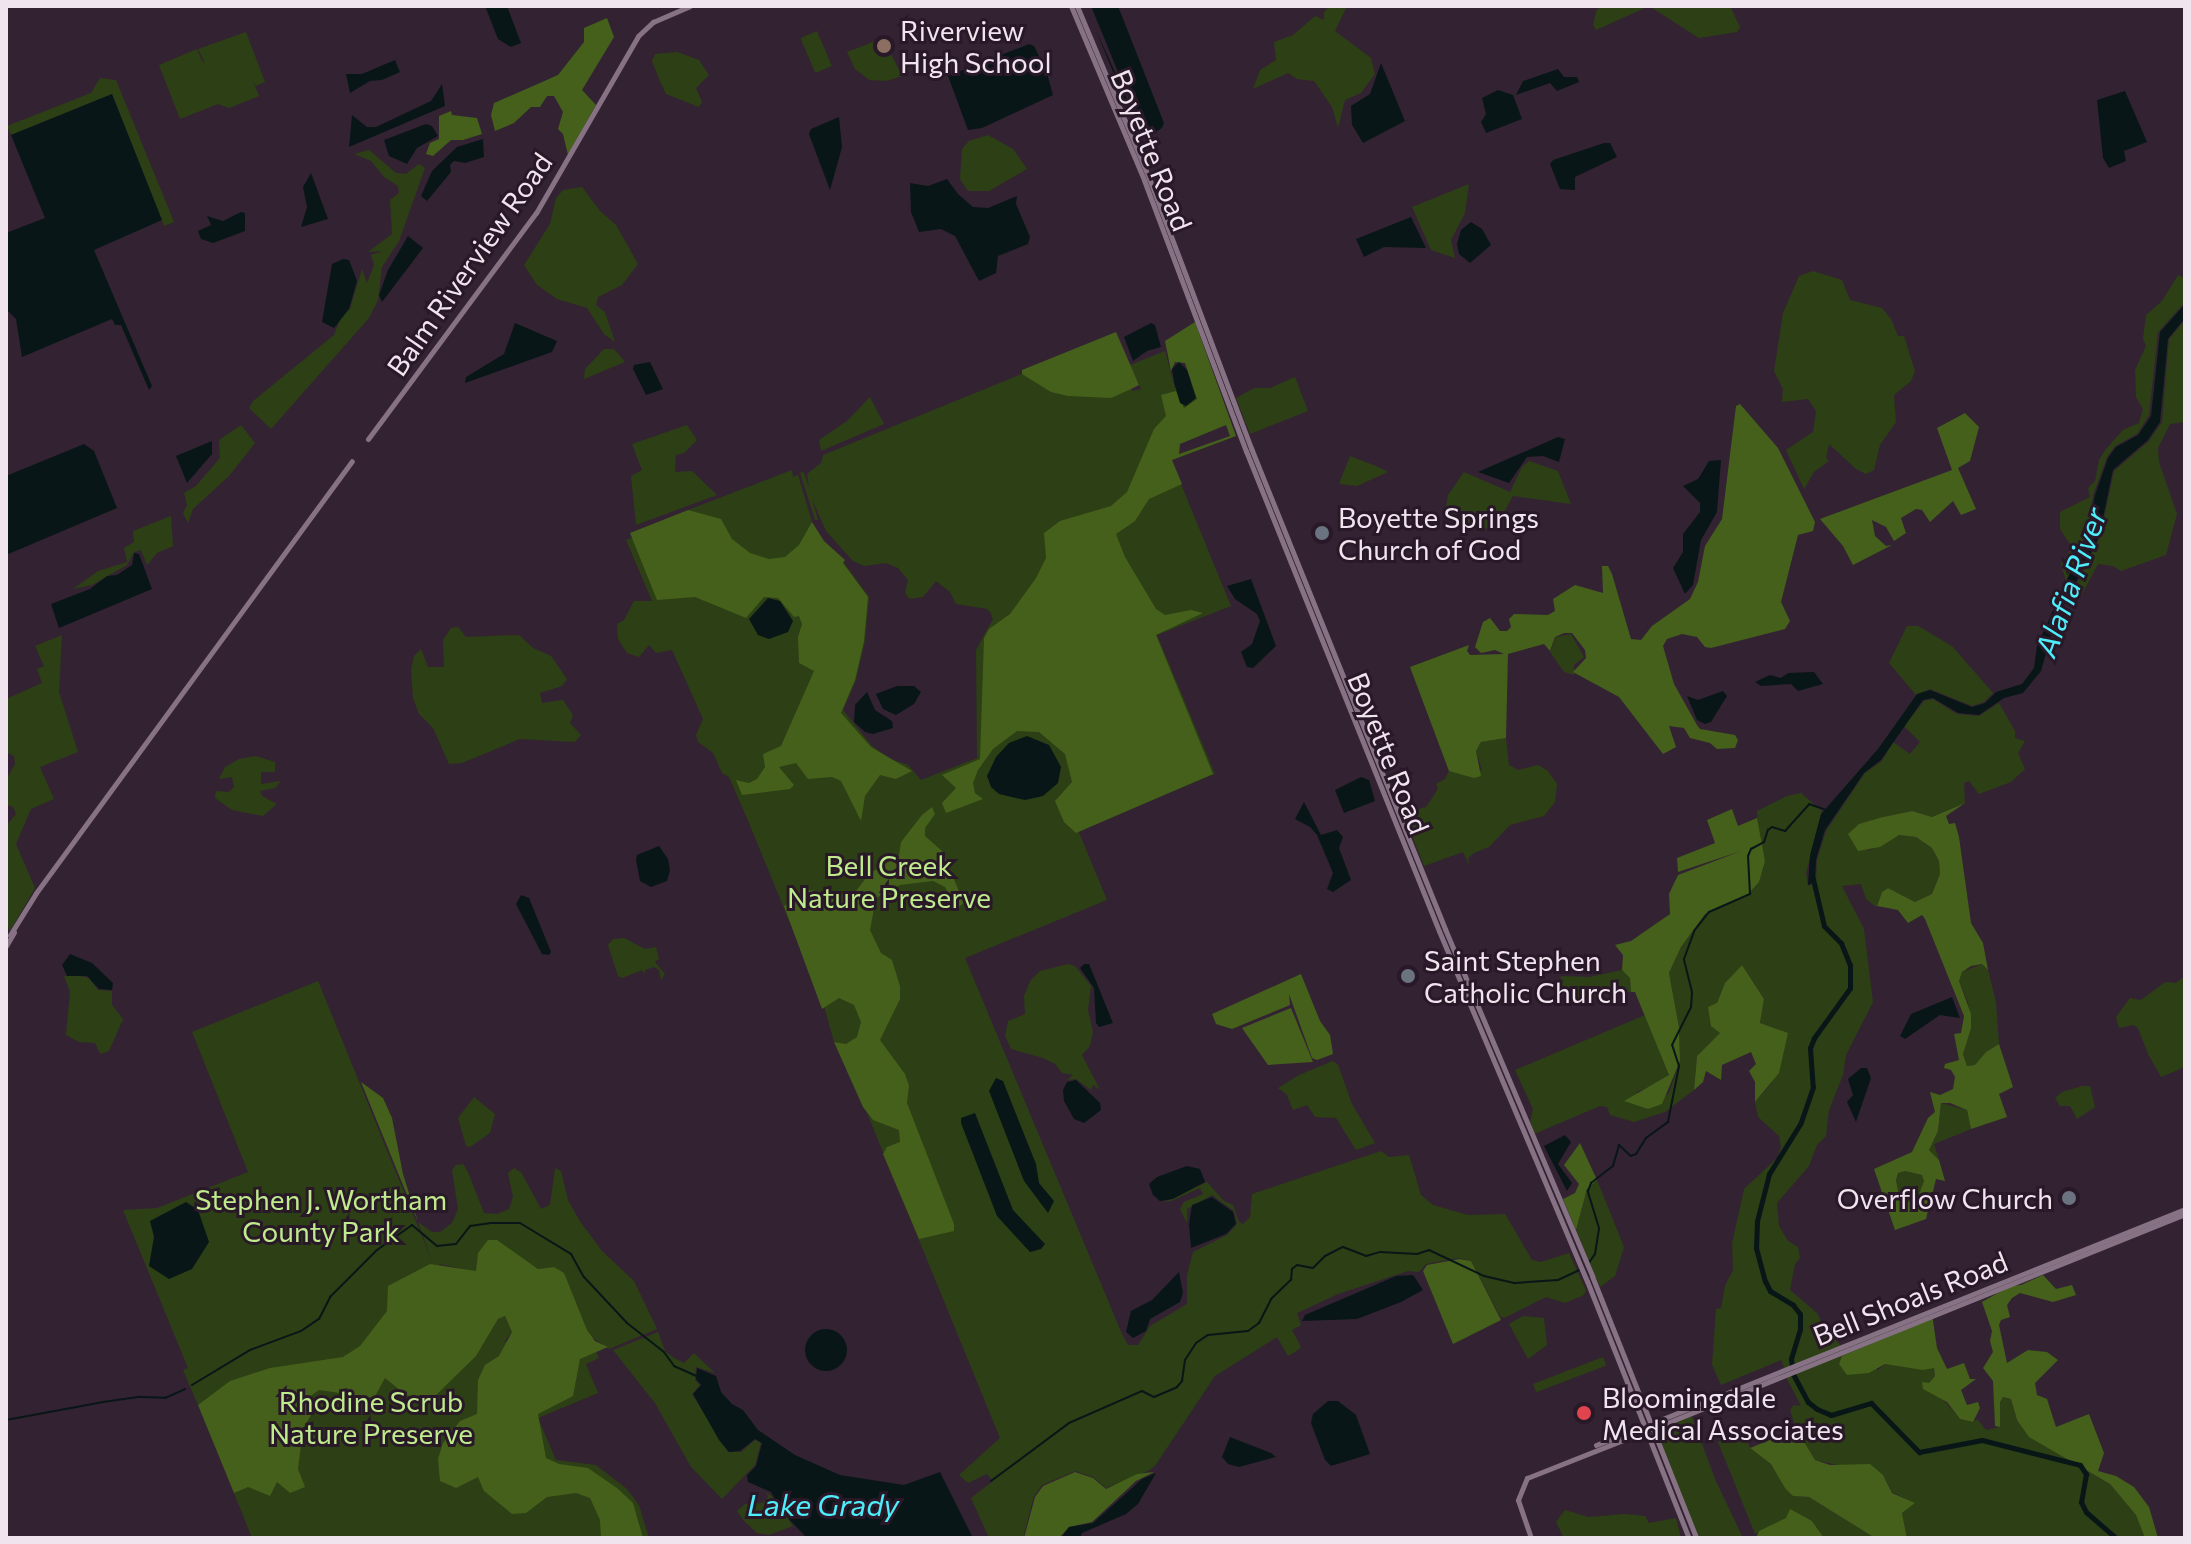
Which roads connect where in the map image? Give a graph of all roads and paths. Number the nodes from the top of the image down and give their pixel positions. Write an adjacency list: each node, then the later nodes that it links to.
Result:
1 (690, 6): 10 (main road, Balm Riverview Road)
2 (1071, 6): 4 (main road); 5 (main road, Boyette Road)
3 (1077, 6): 4 (main road, Boyette Road)
4 (1099, 56): 6 (main road, Boyette Road)
5 (1118, 117): 6 (main road); 8 (main road, Boyette Road)
6 (1137, 147): 7 (main road, Boyette Road)
7 (1157, 199): 8 (main road); 9 (main road, Boyette Road)
8 (1155, 209): 9 (main road); 15 (main road, Boyette Road)
9 (1172, 236): 15 (main road, Boyette Road)
10 (368, 439)
11 (352, 461): 12 (main road)
12 (43, 883): 13 (main road); 13 (main road)
13 (7, 940)
14 (2185, 1212): 16 (main road, Bell Shoals Road); 17 (main road, Bell Shoals Road)
15 (1571, 1233): 22 (main road, Boyette Road)
16 (2120, 1236): 17 (main road); 18 (main road, Bell Shoals Road)
17 (2091, 1251): 18 (main road, Bell Shoals Road)
18 (1830, 1354): 19 (main road, Bell Shoals Road)
19 (1782, 1374): 20 (main road, Bell Shoals Road); 21 (main road, Bell Shoals Road)
20 (1710, 1400): 21 (main road); 22 (main road, Bell Shoals Road)
21 (1703, 1408): 22 (main road, Bell Shoals Road)
22 (1648, 1427): 23 (main road); 24 (main road); 25 (main road)
23 (1674, 1499): 24 (main road); 26 (main road)
24 (1689, 1521): 27 (main road)
25 (1531, 1538)
26 (1689, 1538)
27 (1696, 1538)

